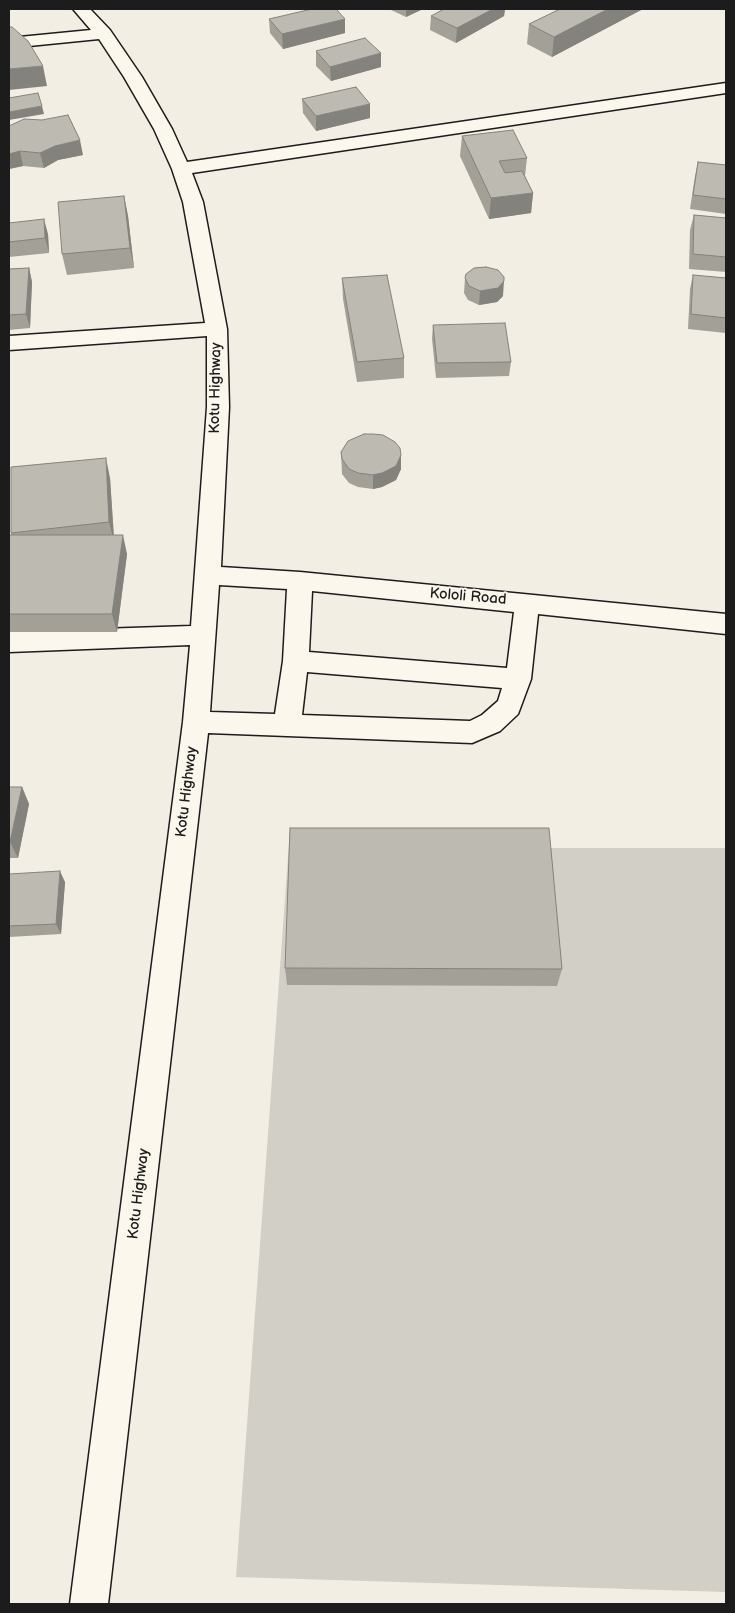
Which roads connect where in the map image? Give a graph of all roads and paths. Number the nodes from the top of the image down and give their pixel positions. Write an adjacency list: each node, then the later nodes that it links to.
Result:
1 (81, 9): 2 (street, Kotu Highway)
2 (104, 34): 3 (street); 5 (street, Kotu Highway)
3 (9, 43)
4 (726, 88): 5 (street)
5 (182, 169): 6 (street, Kotu Highway)
6 (217, 329): 7 (street); 8 (street, Kotu Highway)
7 (9, 344)
8 (208, 575): 9 (street, Kololi Road); 12 (street, Kotu Highway)
9 (300, 581): 10 (street, Kololi Road); 14 (street)
10 (527, 603): 11 (street, Kololi Road); 15 (street)
11 (726, 624)
12 (203, 635): 13 (street); 16 (street, Kotu Highway)
13 (9, 642)
14 (296, 661): 15 (street); 17 (street)
15 (518, 679): 17 (street)
16 (196, 722): 17 (street); 18 (street, Kotu Highway)
17 (287, 725)
18 (89, 1604)

